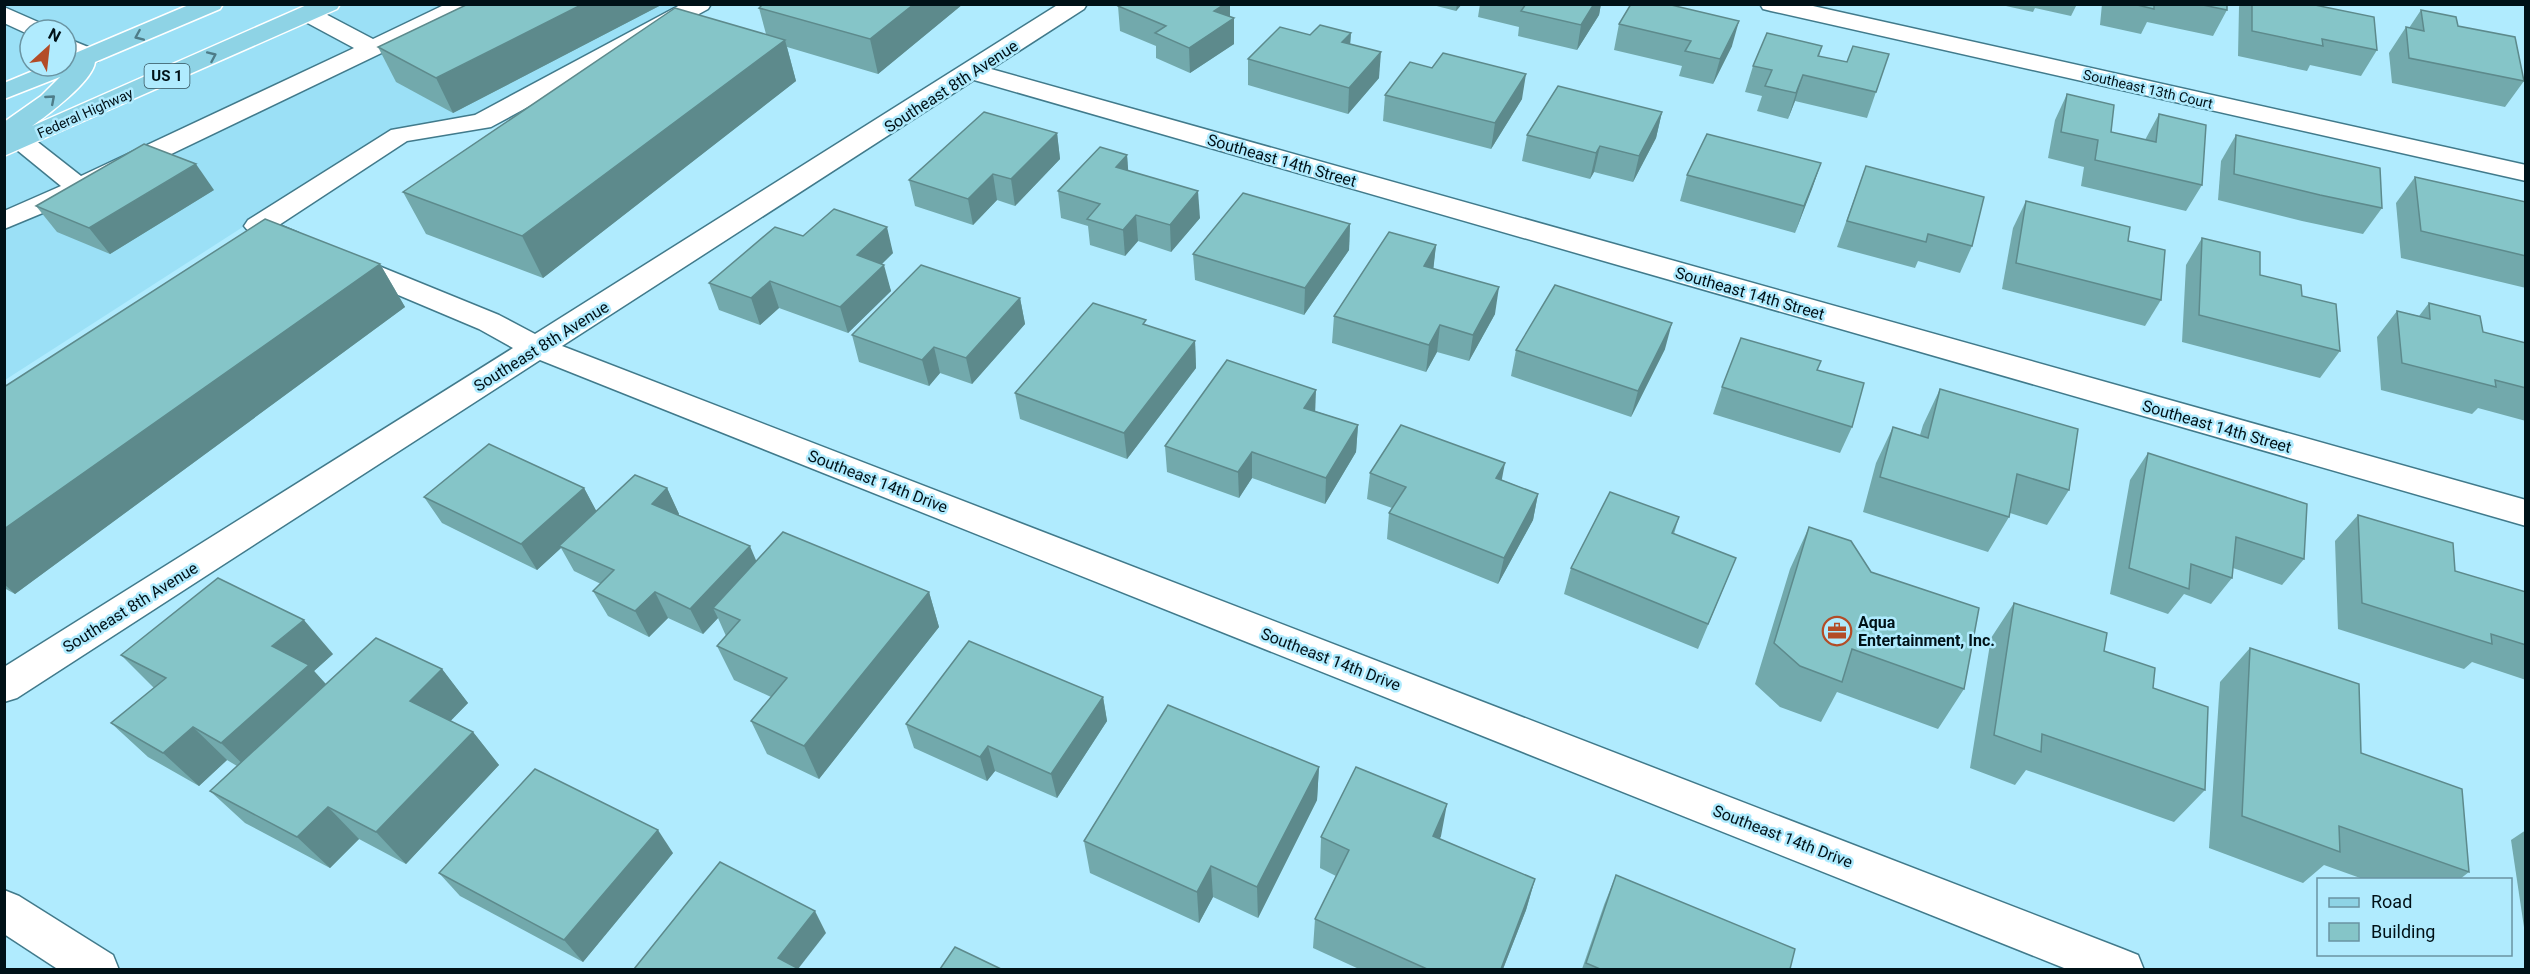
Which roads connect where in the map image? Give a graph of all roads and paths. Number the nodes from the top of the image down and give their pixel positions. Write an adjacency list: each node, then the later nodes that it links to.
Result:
1 (212, 4): 11 (main road, one-way to 11)
2 (465, 4): 9 (street)
3 (700, 4): 18 (street, Southeast 14th Drive)
4 (1076, 4): 12 (street, Southeast 8th Avenue)
5 (1771, 4): 15 (street, Southeast 13th Court)
6 (319, 9): 9 (street); 14 (main road, Federal Highway / US 1, one-way to 6)
7 (4, 14): 8 (street)
8 (18, 21)
9 (373, 48): 16 (street)
10 (78, 50): 11 (street)
11 (90, 56): 13 (main road); 14 (main road, one-way to 11)
12 (974, 72): 18 (street, Southeast 8th Avenue); 19 (street, Southeast 14th Street)
13 (4, 92)
14 (10, 141): 16 (street)
15 (2526, 173)
16 (79, 188): 17 (street)
17 (4, 221)
18 (538, 348): 20 (street, Southeast 8th Avenue); 23 (street, Southeast 14th Drive)
19 (2526, 513)
20 (4, 687)
21 (4, 910): 22 (street)
22 (98, 969)
23 (2123, 969)

